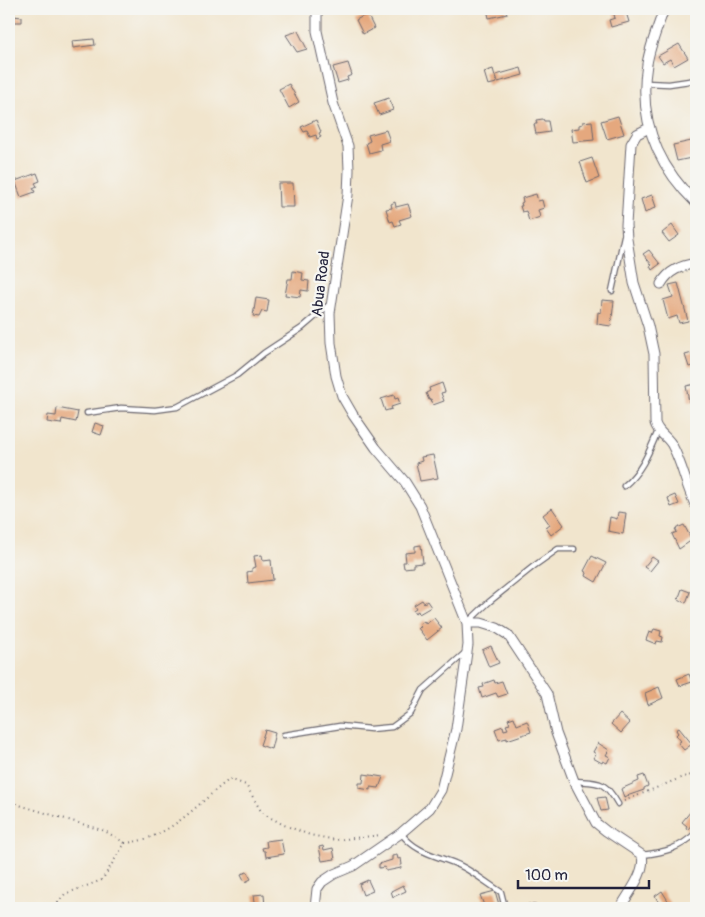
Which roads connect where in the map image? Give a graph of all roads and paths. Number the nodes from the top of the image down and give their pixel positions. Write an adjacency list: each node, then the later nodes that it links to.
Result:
1 (317, 9): 11 (street, Abua Road)
2 (664, 9): 4 (street)
3 (696, 80): 4 (lane)
4 (646, 83): 5 (street)
5 (649, 128): 6 (street); 7 (street)
6 (696, 203)
7 (626, 225): 10 (lane); 13 (street)
8 (696, 263): 9 (street)
9 (662, 284)
10 (612, 291)
11 (331, 303): 12 (lane); 17 (street, Abua Road)
12 (87, 413)
13 (658, 431): 14 (lane); 15 (street)
14 (624, 486)
15 (696, 506)
16 (574, 549): 17 (lane)
17 (467, 623): 18 (street, Abua Road); 21 (street)
18 (468, 651): 19 (lane); 24 (street, Abua Road)
19 (284, 735)
20 (696, 774): 23 (path)
21 (574, 781): 23 (lane); 27 (street)
22 (16, 804): 26 (path)
23 (618, 804)
24 (401, 833): 26 (path); 28 (lane); 30 (street, Abua Road)
25 (696, 833): 27 (lane)
26 (125, 843): 29 (path)
27 (642, 855): 31 (street)
28 (504, 904)
29 (58, 908)
30 (316, 908)
31 (622, 908)

